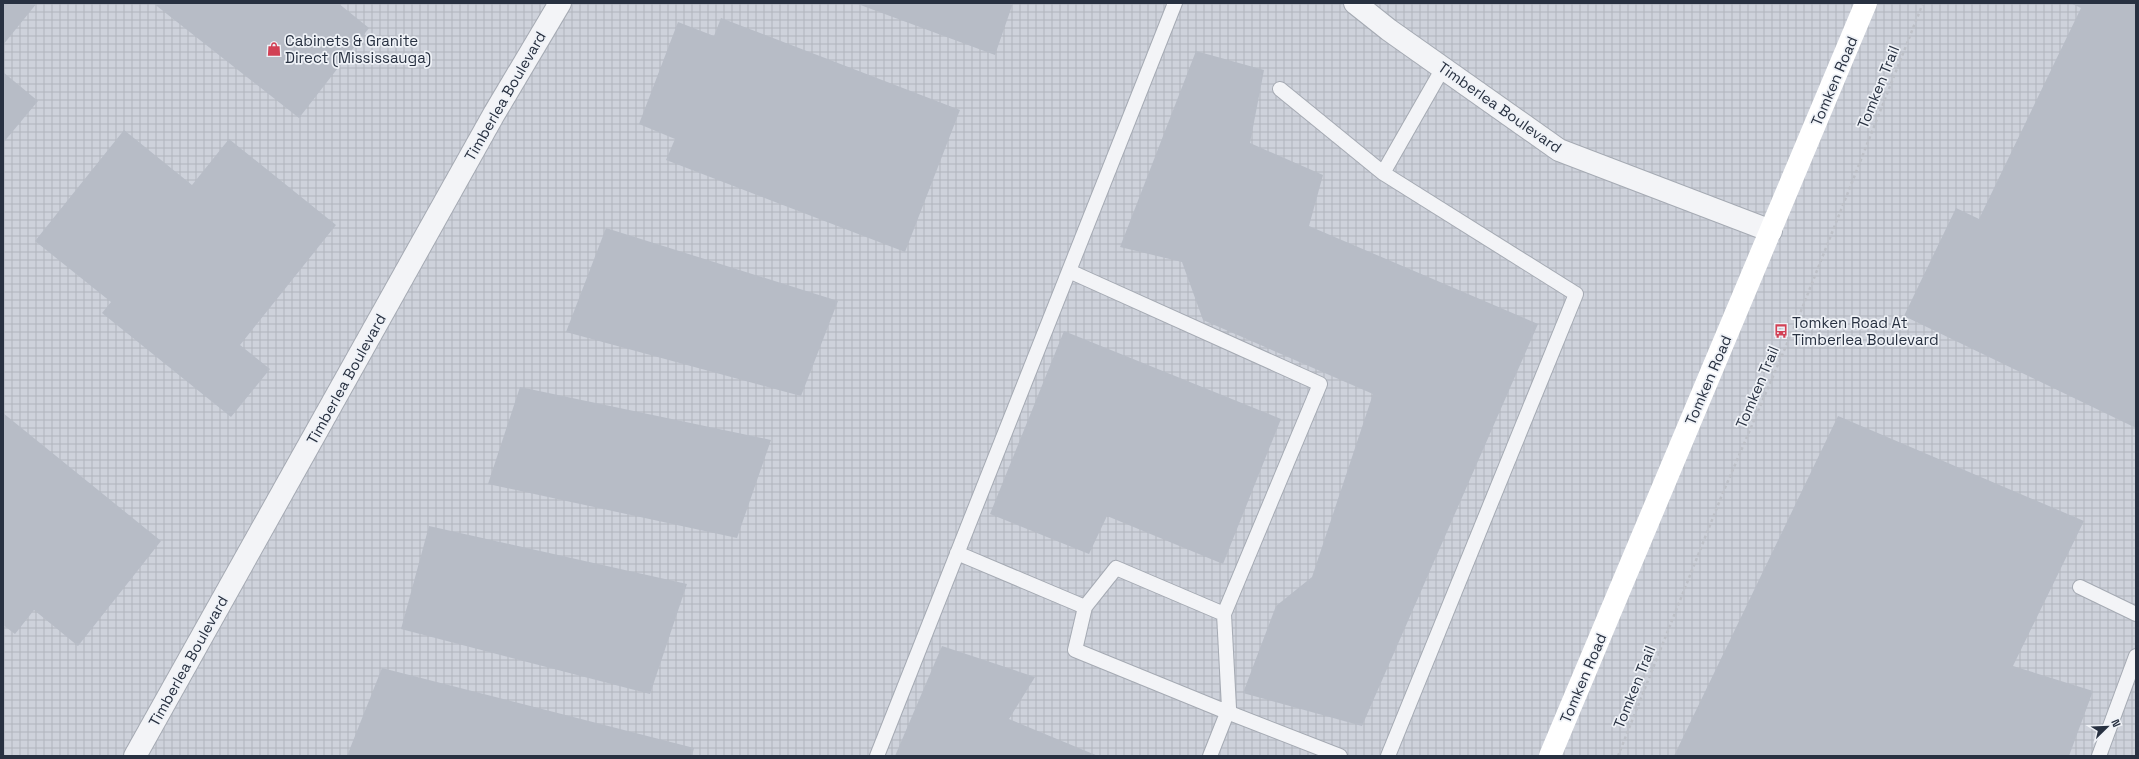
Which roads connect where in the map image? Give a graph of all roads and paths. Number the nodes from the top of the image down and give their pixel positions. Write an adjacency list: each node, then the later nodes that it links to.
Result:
1 (560, 3): 18 (street, Timberlea Boulevard)
2 (1175, 3): 10 (lane)
3 (1355, 3): 6 (street, Timberlea Boulevard)
4 (1866, 3): 9 (main road, Tomken Road)
5 (1923, 3): 24 (path, Tomken Trail)
6 (1443, 68): 8 (lane); 9 (street, Timberlea Boulevard)
7 (1280, 89): 8 (lane)
8 (1383, 173): 22 (lane)
9 (1771, 230): 23 (main road, Tomken Road)
10 (1069, 271): 11 (lane); 14 (lane)
11 (957, 553): 13 (lane); 19 (lane)
12 (2080, 587): 15 (lane)
13 (1085, 607): 14 (lane); 17 (lane)
14 (1224, 614): 17 (lane)
15 (2136, 614)
16 (2136, 656): 25 (lane)
17 (1227, 712): 20 (lane); 21 (lane)
18 (135, 756)
19 (876, 756)
20 (1210, 756)
21 (1340, 756)
22 (1388, 756)
23 (1550, 756)
24 (1618, 756)
25 (2099, 756)

